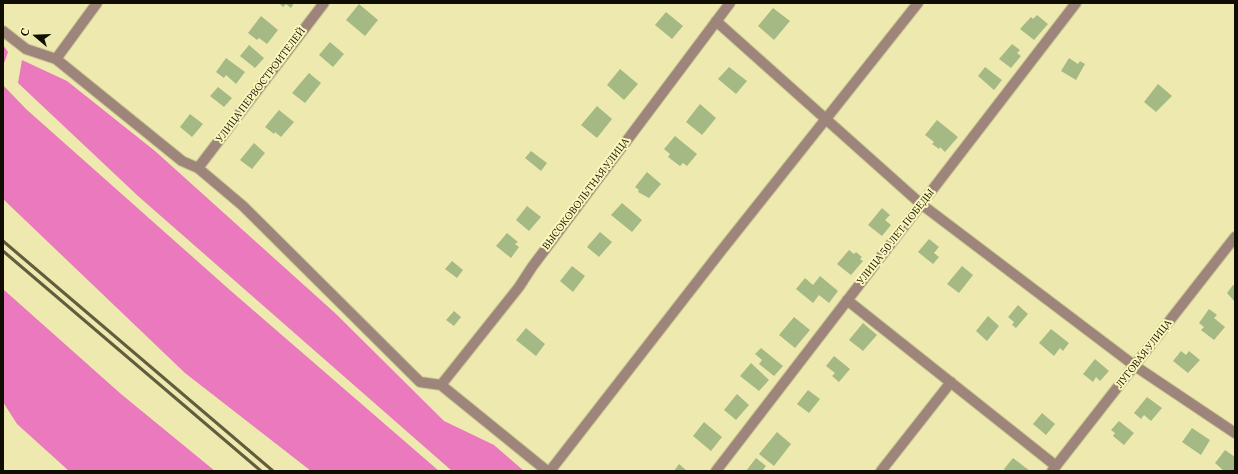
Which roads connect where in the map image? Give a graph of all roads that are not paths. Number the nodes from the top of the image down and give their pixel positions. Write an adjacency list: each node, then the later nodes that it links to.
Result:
1 (97, 3): 8 (street)
2 (324, 3): 10 (street, УЛИЦА ПЕРВОСТРОИТЕЛЕЙ)
3 (730, 3): 6 (street, ВЫСОКОВОЛЬТНАЯ УЛИЦА)
4 (918, 3): 9 (street)
5 (1076, 3): 11 (street, УЛИЦА 50 ЛЕТ ПОБЕДЫ)
6 (716, 21): 9 (street); 16 (street, ВЫСОКОВОЛЬТНАЯ УЛИЦА)
7 (3, 31): 8 (street)
8 (56, 59): 10 (street)
9 (826, 119): 11 (street); 19 (street)
10 (198, 168): 16 (street)
11 (921, 204): 13 (street, УЛИЦА 50 ЛЕТ ПОБЕДЫ); 14 (street)
12 (1235, 237): 14 (street, ЛУГОВАЯ УЛИЦА)
13 (847, 300): 15 (street); 20 (street, УЛИЦА 50 ЛЕТ ПОБЕДЫ)
14 (1135, 366): 17 (street); 18 (street, ЛУГОВАЯ УЛИЦА)
15 (951, 382): 18 (street); 21 (street)
16 (441, 385): 19 (street)
17 (1235, 433)
18 (1054, 468)
19 (549, 471)
20 (716, 471)
21 (881, 471)

